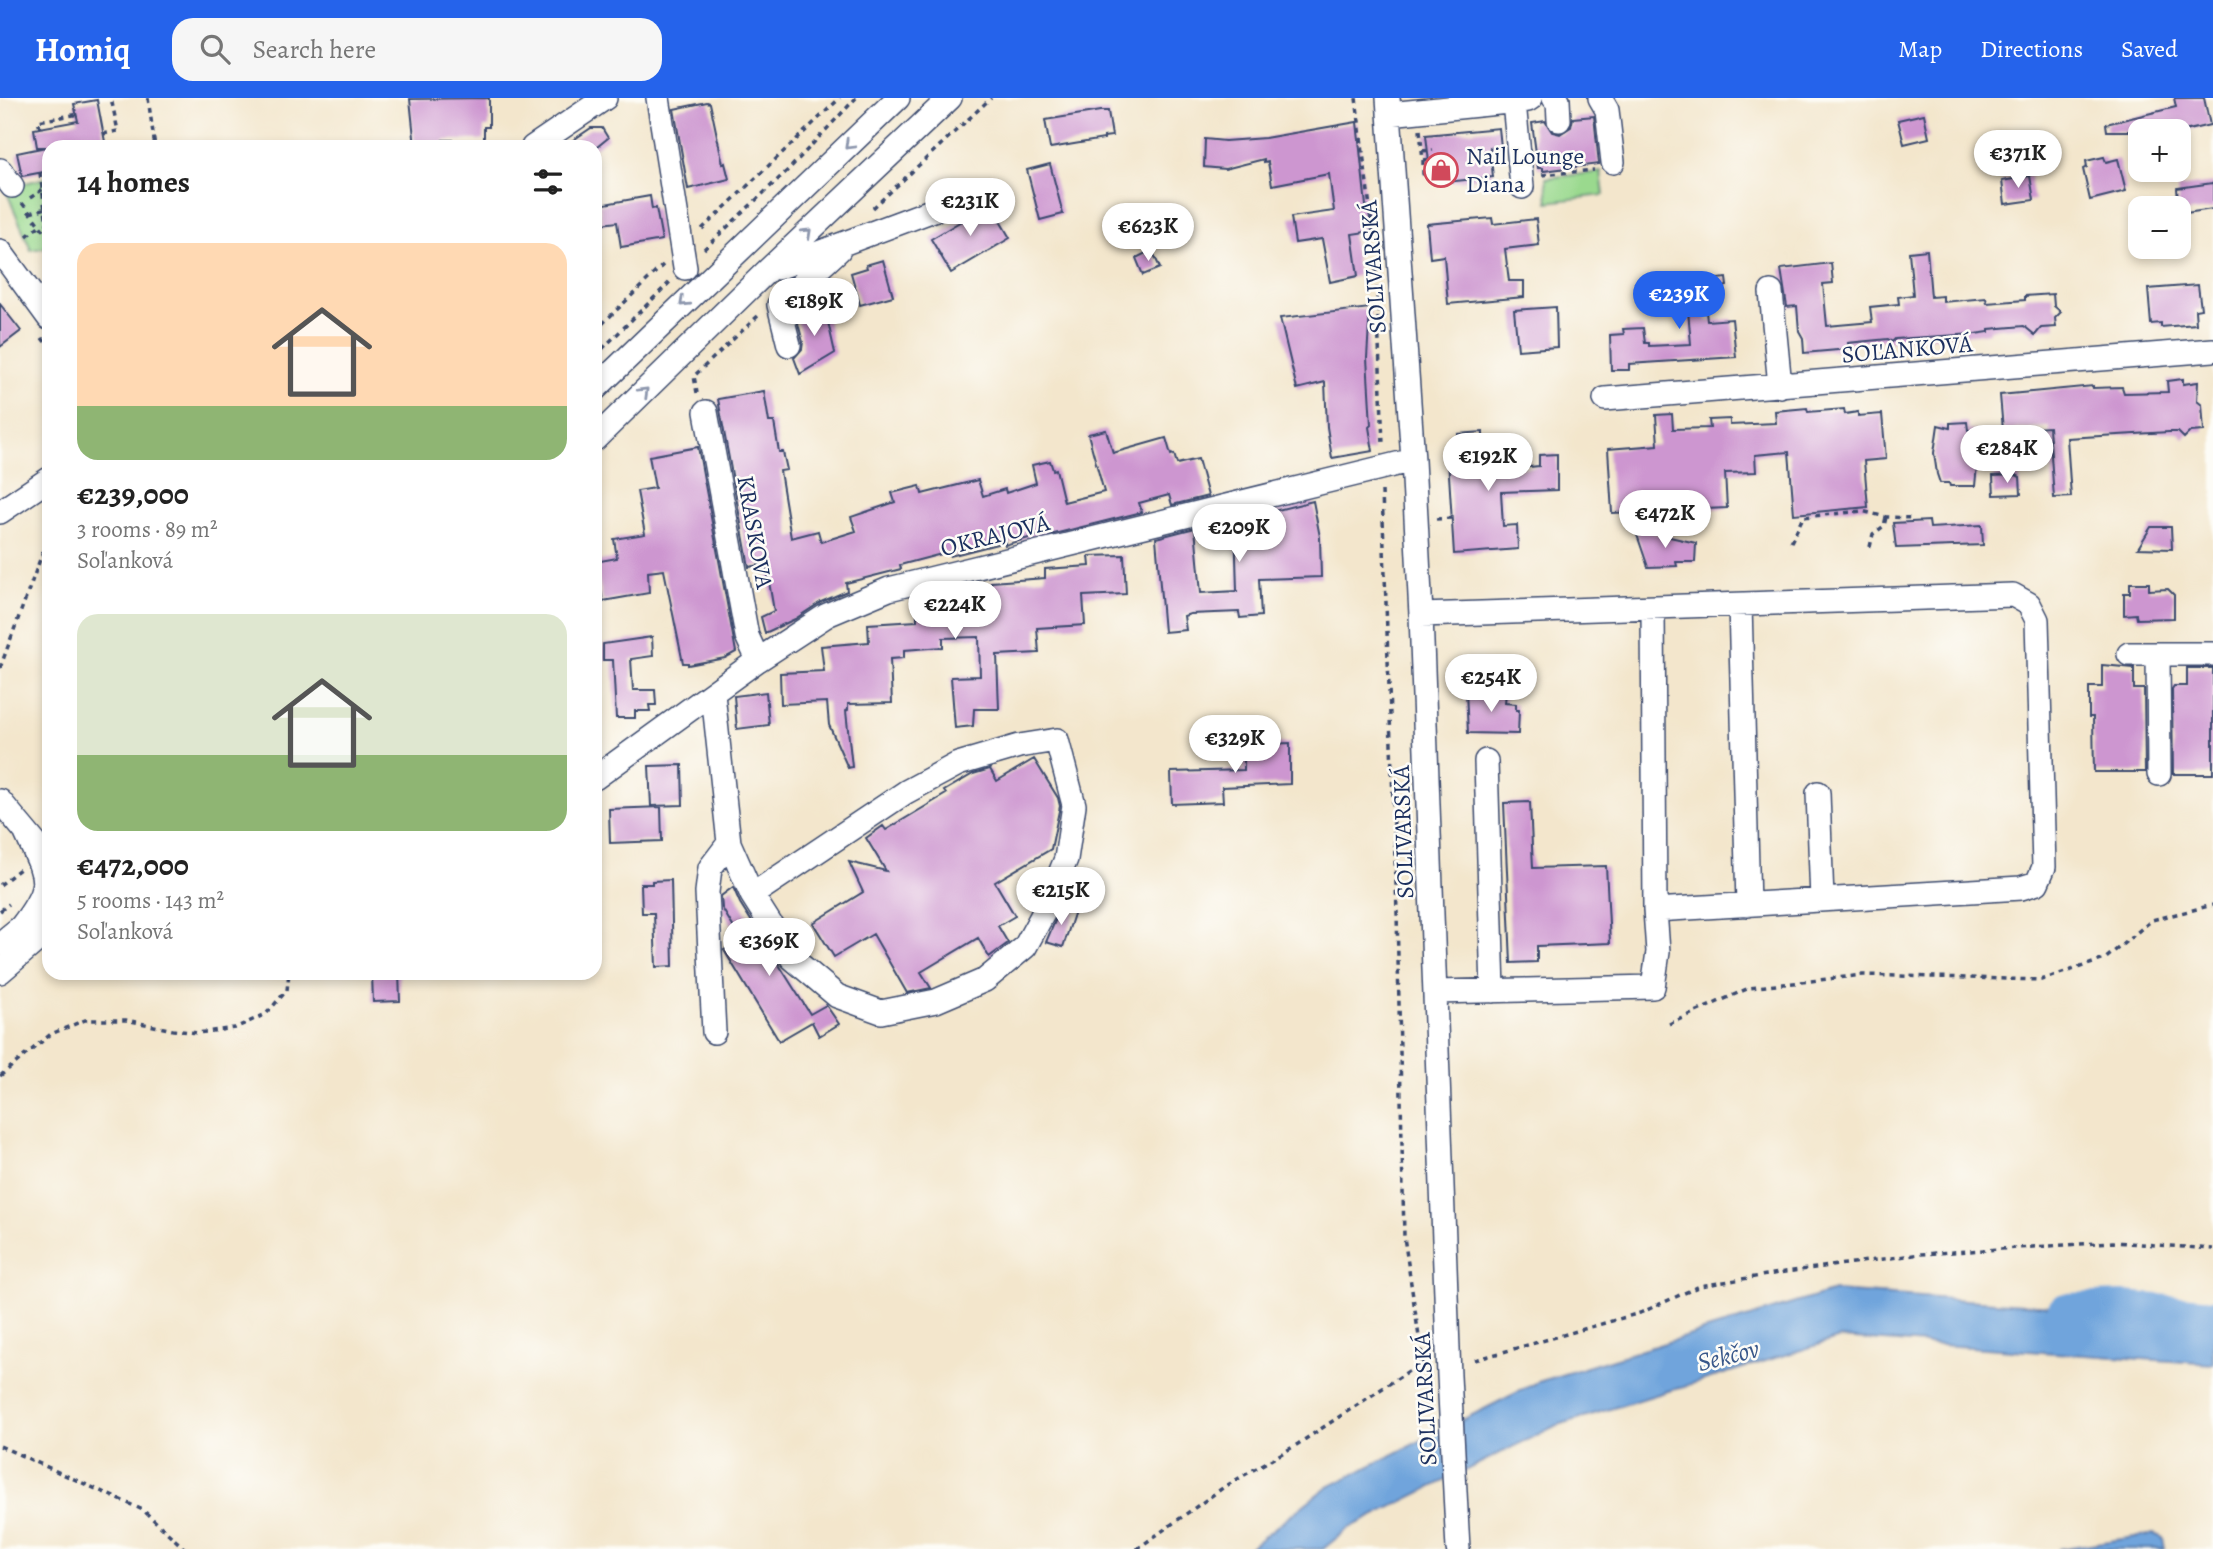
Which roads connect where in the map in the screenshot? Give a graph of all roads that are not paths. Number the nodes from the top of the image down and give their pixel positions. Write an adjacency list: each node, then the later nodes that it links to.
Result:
1 (605, 98): 9 (street)
2 (658, 98): 15 (street)
3 (898, 98): 21 (street, one-way to 21)
4 (950, 98): 16 (street, one-way to 4)
5 (1600, 98): 10 (street)
6 (1522, 100): 7 (street, SOLIVARSKÁ); 11 (street, SOLIVARSKÁ)
7 (1457, 103): 8 (street, SOLIVARSKÁ)
8 (1388, 106): 26 (street, SOLIVARSKÁ)
9 (543, 140)
10 (1607, 165)
11 (1522, 187)
12 (955, 201): 13 (street)
13 (849, 241): 16 (street); 19 (street)
14 (0, 251): 18 (street)
15 (684, 257)
16 (765, 273): 25 (street, one-way to 16)
17 (1771, 292): 22 (street)
18 (42, 308)
19 (789, 345)
20 (2213, 350): 22 (street, SOĽANKOVÁ)
21 (602, 382)
22 (1780, 386): 23 (street, SOĽANKOVÁ)
23 (1605, 400)
24 (706, 412): 35 (street, KRASKOVA)
25 (602, 432)
26 (1413, 460): 31 (street, SOLIVARSKÁ); 35 (street, OKRAJOVÁ)
27 (42, 484): 28 (street)
28 (0, 512)
29 (1740, 605): 30 (street); 48 (street); 49 (street)
30 (1653, 608): 31 (street); 51 (street)
31 (1421, 614): 59 (street, SOLIVARSKÁ)
32 (2129, 654): 33 (street)
33 (2158, 654): 34 (street); 39 (street)
34 (2213, 654)
35 (758, 660): 36 (street, OKRAJOVÁ)
36 (713, 694): 38 (street, OKRAJOVÁ); 43 (street)
37 (1486, 761): 58 (street)
38 (602, 773)
39 (2159, 774)
40 (1818, 793): 48 (street)
41 (0, 801): 42 (street)
42 (26, 833): 44 (street); 45 (street)
43 (729, 843): 47 (street); 60 (street)
44 (42, 851)
45 (42, 867)
46 (42, 895): 52 (street)
47 (752, 895): 47 (street)
48 (1822, 900): 49 (street)
49 (1748, 905): 51 (street)
50 (42, 910): 52 (street)
51 (1655, 910): 58 (street)
52 (21, 927): 54 (street)
53 (42, 936): 56 (street)
54 (0, 944)
55 (42, 954): 57 (street)
56 (0, 972)
57 (0, 989)
58 (1493, 991): 59 (street)
59 (1435, 992): 61 (street, SOLIVARSKÁ)
60 (714, 1032)
61 (1458, 1542)

